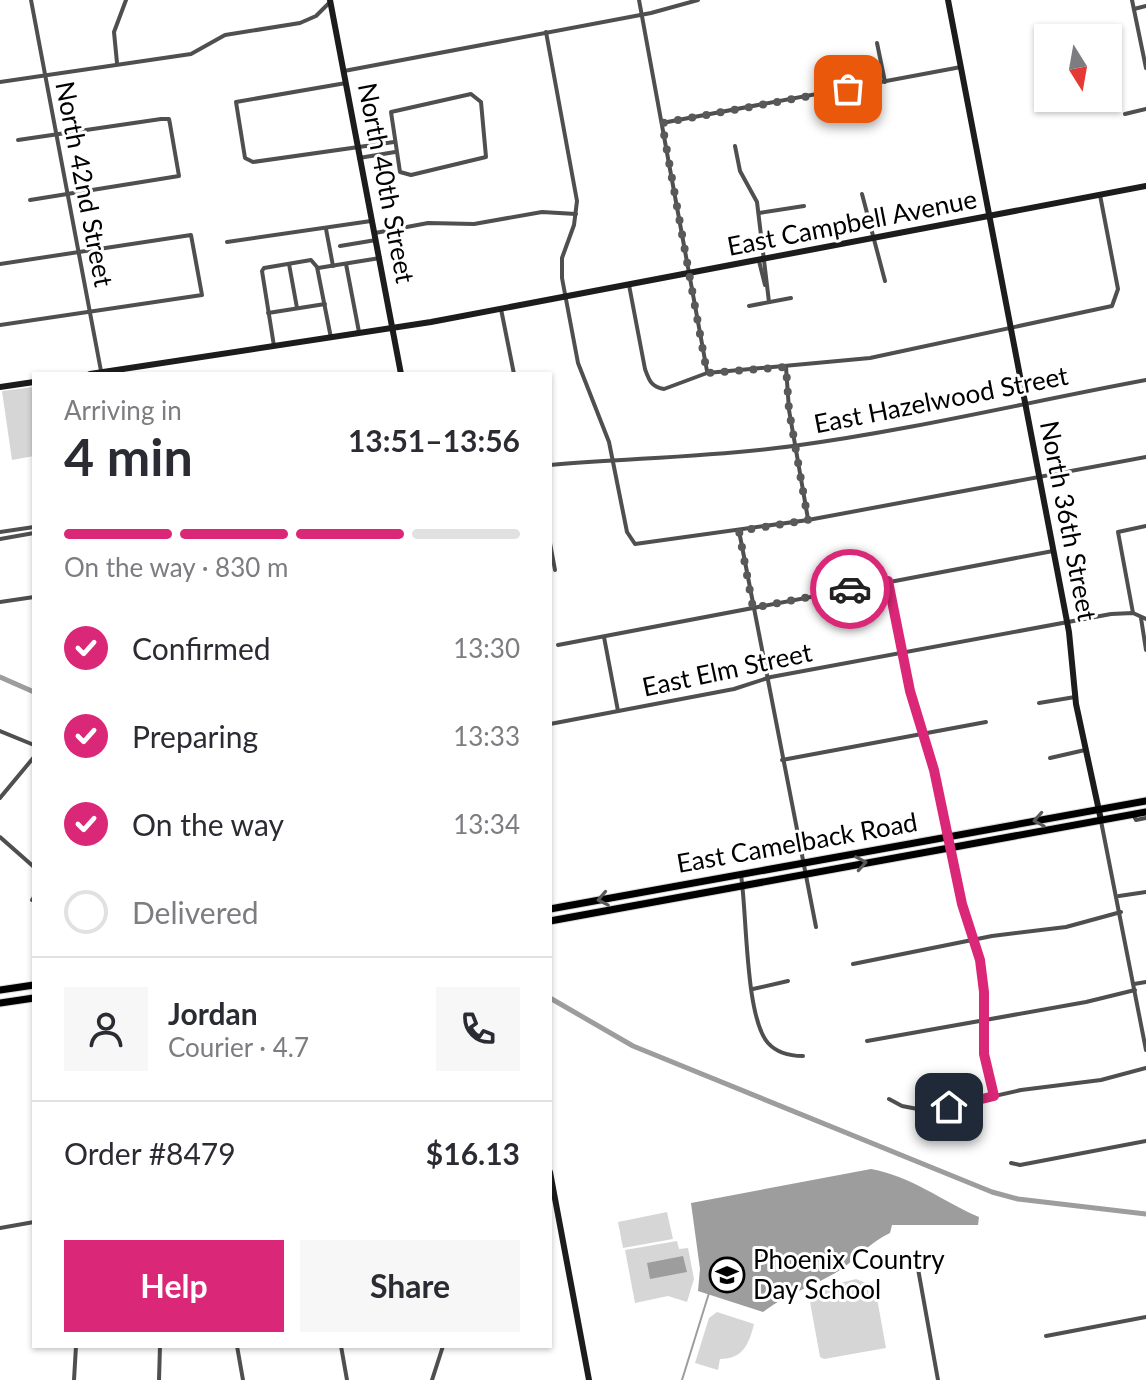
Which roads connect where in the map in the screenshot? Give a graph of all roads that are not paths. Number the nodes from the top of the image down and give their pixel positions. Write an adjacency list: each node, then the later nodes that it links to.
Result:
1 (31, 0): 17 (street, North 42nd Street)
2 (126, 0): 13 (street)
3 (639, 0): 10 (street)
4 (698, 0): 10 (street)
5 (948, 0): 15 (main road, North 36th Street)
6 (1132, 0): 9 (street)
7 (331, 1): 13 (street); 16 (main road, North 40th Street)
8 (1146, 6): 9 (street)
9 (1134, 9): 14 (street)
10 (642, 15): 11 (street); 23 (street)
11 (546, 32): 16 (street); 39 (street)
12 (877, 43): 19 (street)
13 (117, 63): 17 (street)
14 (1146, 66)
15 (961, 67): 19 (street); 41 (main road, North 36th Street)
16 (344, 71): 20 (main road, North 40th Street)
17 (45, 75): 18 (street); 24 (street, North 42nd Street)
18 (0, 82)
19 (885, 82): 23 (street)
20 (346, 83): 29 (main road, North 40th Street); 29 (street)
21 (1146, 109): 22 (street)
22 (1125, 114)
23 (662, 123): 56 (street)
24 (56, 135): 25 (street); 34 (street, North 42nd Street); 34 (street)
25 (18, 140)
26 (394, 142): 27 (street); 30 (street); 30 (street)
27 (373, 146): 29 (street); 31 (street)
28 (735, 146): 40 (street)
29 (357, 148): 32 (main road, North 40th Street)
30 (395, 152): 31 (street)
31 (375, 155): 32 (street)
32 (359, 158): 42 (main road, North 40th Street)
33 (1146, 186): 36 (main road, East Campbell Avenue)
34 (66, 194): 37 (street); 48 (street, North 42nd Street)
35 (862, 194): 45 (street)
36 (1100, 195): 41 (main road, East Campbell Avenue); 69 (street)
37 (30, 200)
38 (804, 206): 40 (street)
39 (576, 214): 44 (street); 59 (street)
40 (759, 214): 50 (street)
41 (990, 217): 45 (main road, East Campbell Avenue); 69 (main road, North 36th Street)
42 (372, 221): 43 (street); 44 (main road, North 40th Street)
43 (326, 228): 46 (street); 54 (street)
44 (375, 236): 47 (street); 49 (main road, North 40th Street)
45 (873, 239): 50 (main road, East Campbell Avenue); 57 (street)
46 (227, 242)
47 (340, 246)
48 (78, 252): 52 (street); 66 (street, North 42nd Street); 66 (street)
49 (380, 258): 53 (street); 70 (main road, North 40th Street)
50 (762, 260): 56 (main road, East Campbell Avenue); 61 (street)
51 (288, 263): 55 (street); 64 (street); 67 (street)
52 (0, 264)
53 (346, 264): 54 (street); 71 (street)
54 (333, 266): 55 (street)
55 (318, 268): 62 (street)
56 (690, 273): 58 (main road, East Campbell Avenue); 79 (street)
57 (885, 281)
58 (629, 285): 59 (main road, East Campbell Avenue); 79 (street)
59 (565, 297): 65 (main road, East Campbell Avenue); 86 (street)
60 (791, 298): 61 (street)
61 (769, 302): 63 (street)
62 (325, 304): 64 (street); 72 (street)
63 (749, 306)
64 (297, 308): 67 (street)
65 (501, 309): 70 (main road, East Campbell Avenue); 78 (street)
66 (89, 310): 68 (street); 75 (street, North 42nd Street)
67 (268, 313): 73 (street)
68 (0, 325)
69 (1010, 328): 74 (street); 83 (main road, North 36th Street)
70 (393, 329): 71 (main road, East Campbell Avenue); 77 (main road, North 40th Street)
71 (359, 334): 72 (main road, East Campbell Avenue)
72 (331, 338): 73 (main road, East Campbell Avenue)
73 (275, 347): 76 (main road, East Campbell Avenue)
74 (786, 367): 79 (street); 84 (street)
75 (101, 372)
76 (108, 372)
77 (401, 372)
78 (514, 372)
79 (707, 373)
80 (1146, 380): 83 (street, East Hazelwood Street)
81 (32, 382): 82 (main road)
82 (0, 387)
83 (1025, 404): 84 (street, East Hazelwood Street); 88 (main road, North 36th Street)
84 (795, 446): 86 (street, East Hazelwood Street); 89 (street)
85 (1146, 457): 88 (street)
86 (613, 461): 87 (street, East Hazelwood Street); 92 (street)
87 (552, 465)
88 (1039, 477): 89 (street); 96 (main road, North 36th Street)
89 (808, 520): 92 (street)
90 (1146, 526): 103 (street)
91 (32, 527): 93 (street)
92 (739, 531): 102 (street)
93 (0, 532)
94 (32, 533): 95 (street)
95 (0, 539)
96 (1053, 551): 99 (street); 105 (main road, North 36th Street)
97 (552, 554): 98 (street)
98 (555, 570)
99 (888, 581): 102 (street); 109 (street)
100 (32, 597): 101 (street)
101 (0, 602)
102 (753, 608): 106 (street); 110 (street)
103 (1133, 613): 104 (street); 105 (street, East Elm Street)
104 (1143, 619): 108 (street)
105 (1067, 622): 109 (street, East Elm Street); 111 (main road, North 36th Street)
106 (604, 637): 107 (street); 113 (street)
107 (558, 645)
108 (1146, 650)
109 (902, 653): 110 (street, East Elm Street); 117 (street)
110 (766, 679): 113 (street, East Elm Street); 122 (street)
111 (1075, 697): 112 (street); 119 (main road, North 36th Street)
112 (1039, 703)
113 (618, 711): 115 (street, East Elm Street)
114 (986, 722): 117 (street)
115 (552, 724)
116 (0, 731): 118 (street)
117 (923, 733): 122 (street); 130 (street)
118 (32, 744)
119 (1085, 750): 120 (street); 125 (main road, North 36th Street)
120 (1050, 758)
121 (32, 759): 123 (street)
122 (782, 760): 133 (street)
123 (0, 798)
124 (1146, 801): 125 (main road, East Camelback Road)
125 (1098, 809): 129 (main road, North 36th Street); 130 (main road, East Camelback Road, one-way to 130)
126 (1146, 812): 127 (main road, East Camelback Road)
127 (1133, 814): 128 (street, East Camelback Road); 129 (main road, East Camelback Road)
128 (1146, 818)
129 (1101, 820): 132 (main road, East Camelback Road); 140 (street, North 36th Street)
130 (947, 836): 132 (street); 133 (main road, East Camelback Road)
131 (0, 837): 134 (street)
132 (949, 848): 136 (main road, East Camelback Road, one-way to 132); 146 (street)
133 (803, 861): 135 (main road, East Camelback Road); 136 (street)
134 (32, 865)
135 (740, 873): 137 (street); 138 (main road, East Camelback Road)
136 (805, 873): 137 (main road, East Camelback Road); 145 (street, East Camelback Road)
137 (742, 885): 141 (main road, East Camelback Road); 153 (street)
138 (640, 892): 141 (main road); 142 (main road, East Camelback Road, one-way to 142)
139 (1146, 892): 140 (street)
140 (1119, 896): 143 (street, North 36th Street)
141 (642, 903): 144 (main road, East Camelback Road)
142 (552, 909)
143 (1121, 912): 146 (street); 151 (street, North 36th Street)
144 (552, 921)
145 (816, 927)
146 (974, 940): 147 (street); 158 (street)
147 (853, 964)
148 (788, 981): 153 (street)
149 (1146, 982): 151 (street)
150 (32, 985): 152 (main road)
151 (1135, 987): 158 (street); 159 (street, North 36th Street)
152 (12, 988): 154 (main road); 156 (main road)
153 (753, 989): 162 (street)
154 (0, 990)
155 (32, 998): 156 (main road)
156 (14, 1001): 157 (main road)
157 (0, 1003)
158 (984, 1018): 160 (street); 164 (street)
159 (1145, 1039): 161 (street, North 36th Street)
160 (867, 1041)
161 (1146, 1050)
162 (803, 1056)
163 (1146, 1068): 164 (street)
164 (994, 1096): 165 (street)
165 (889, 1099)
166 (1146, 1141): 167 (street)
167 (1011, 1163)
168 (552, 1193): 169 (main road)
169 (554, 1214): 185 (main road)
170 (32, 1222): 171 (street)
171 (0, 1228)
172 (915, 1252): 186 (street)
173 (1146, 1317): 174 (street)
174 (1046, 1336)
175 (76, 1348): 180 (street)
176 (160, 1348): 181 (street)
177 (237, 1348): 182 (street)
178 (341, 1348): 183 (street)
179 (442, 1348): 184 (street)
180 (74, 1380)
181 (159, 1380)
182 (243, 1380)
183 (347, 1380)
184 (432, 1380)
185 (589, 1380)
186 (938, 1380)

